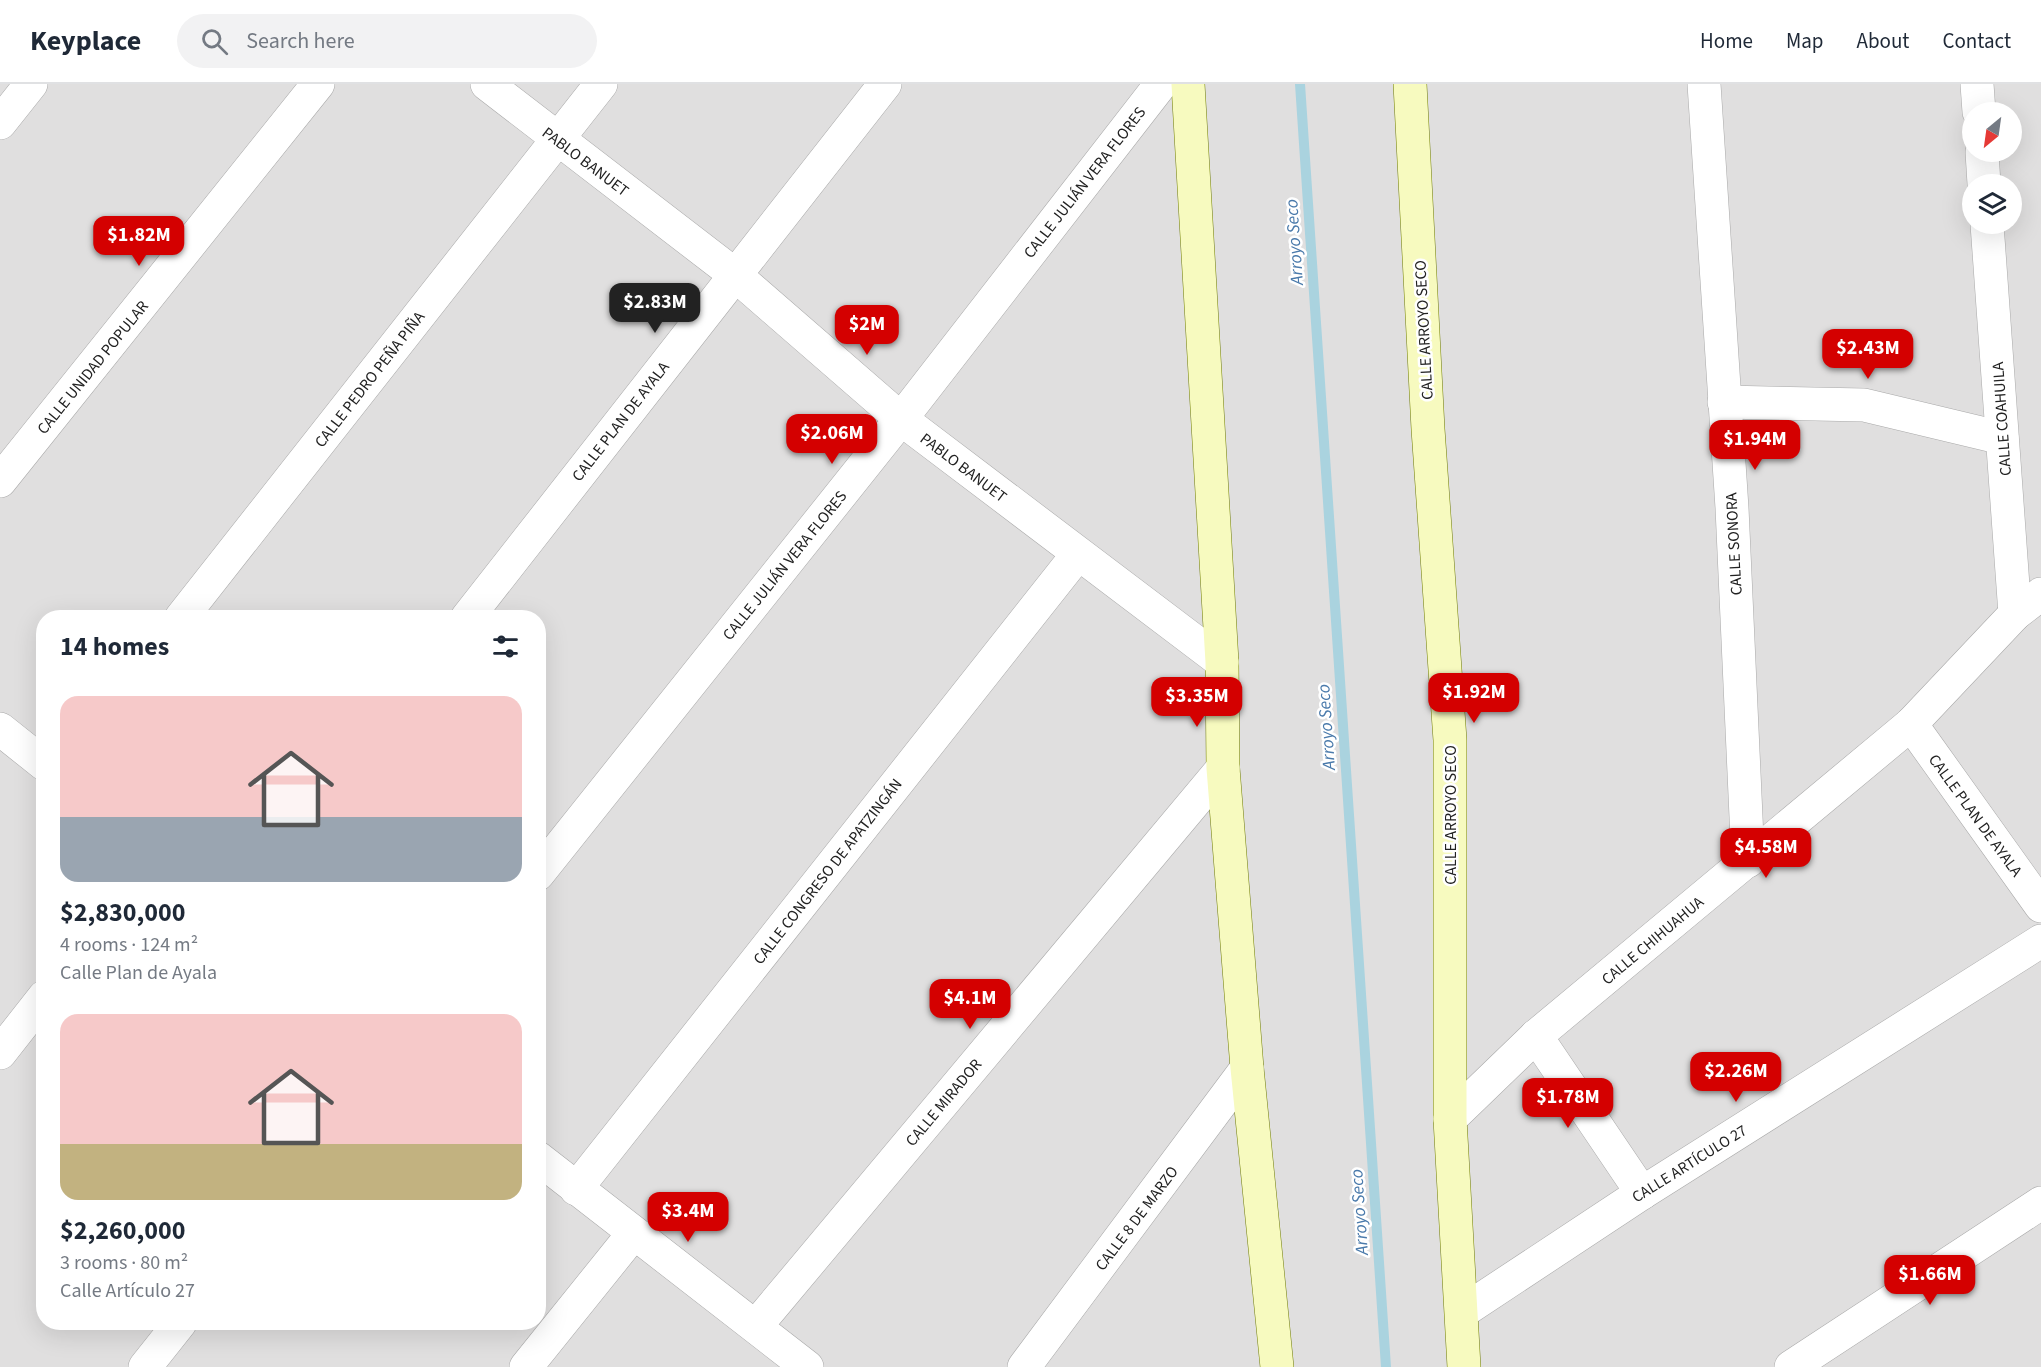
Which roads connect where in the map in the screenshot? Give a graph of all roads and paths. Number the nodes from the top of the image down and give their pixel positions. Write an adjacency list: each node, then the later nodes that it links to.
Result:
1 (31, 84): 12 (street)
2 (318, 84): 19 (street, CALLE UNIDAD POPULAR)
3 (487, 84): 13 (street, PABLO BANUET)
4 (601, 84): 13 (street, CALLE PEDRO PEÑA PIÑA)
5 (885, 84): 15 (street, CALLE PLAN DE AYALA)
6 (1161, 84): 17 (street, CALLE JULIÁN VERA FLORES)
7 (1188, 84): 25 (street)
8 (1410, 84): 38 (street, CALLE ARROYO SECO)
9 (1704, 84): 16 (street, CALLE SONORA)
10 (1977, 84): 11 (street)
11 (1978, 102)
12 (0, 123)
13 (558, 140): 15 (street, PABLO BANUET); 22 (street, CALLE PEDRO PEÑA PIÑA)
14 (1988, 234): 18 (street, CALLE COAHUILA)
15 (734, 274): 17 (street, PABLO BANUET); 23 (street, CALLE PLAN DE AYALA)
16 (1724, 402): 18 (street); 30 (street, CALLE SONORA)
17 (901, 419): 20 (street, PABLO BANUET); 31 (street, CALLE JULIÁN VERA FLORES)
18 (2002, 438): 24 (street, CALLE COAHUILA)
19 (0, 481)
20 (1078, 554): 25 (street, PABLO BANUET); 40 (street, CALLE CONGRESO DE APATZINGÁN)
21 (2041, 594): 24 (street, CALLE CHIHUAHUA)
22 (187, 610)
23 (473, 610)
24 (2015, 614): 26 (street, CALLE CHIHUAHUA)
25 (1222, 662): 29 (street)
26 (1911, 724): 30 (street, CALLE CHIHUAHUA); 32 (street, CALLE PLAN DE AYALA)
27 (0, 729): 28 (street)
28 (36, 758)
29 (1223, 768): 37 (street); 45 (street, CALLE MIRADOR)
30 (1748, 861): 35 (street, CALLE CHIHUAHUA)
31 (546, 864)
32 (2041, 906)
33 (2041, 941): 41 (street, CALLE ARTÍCULO 27)
34 (36, 1007): 36 (street)
35 (1536, 1036): 38 (street, CALLE CHIHUAHUA); 41 (street)
36 (0, 1053)
37 (1247, 1068): 50 (street, CALLE 8 DE MARZO); 51 (street)
38 (1450, 1119): 44 (street, CALLE ARROYO SECO)
39 (546, 1165): 40 (street)
40 (576, 1189): 43 (street)
41 (1642, 1193): 44 (street, CALLE ARTÍCULO 27)
42 (2041, 1203): 53 (street)
43 (633, 1234): 45 (street); 48 (street)
44 (1462, 1312): 52 (street, CALLE ARROYO SECO)
45 (756, 1326): 49 (street)
46 (174, 1330): 47 (street)
47 (145, 1367)
48 (526, 1367)
49 (807, 1367)
50 (1024, 1367)
51 (1277, 1367)
52 (1464, 1367)
53 (1791, 1367)

